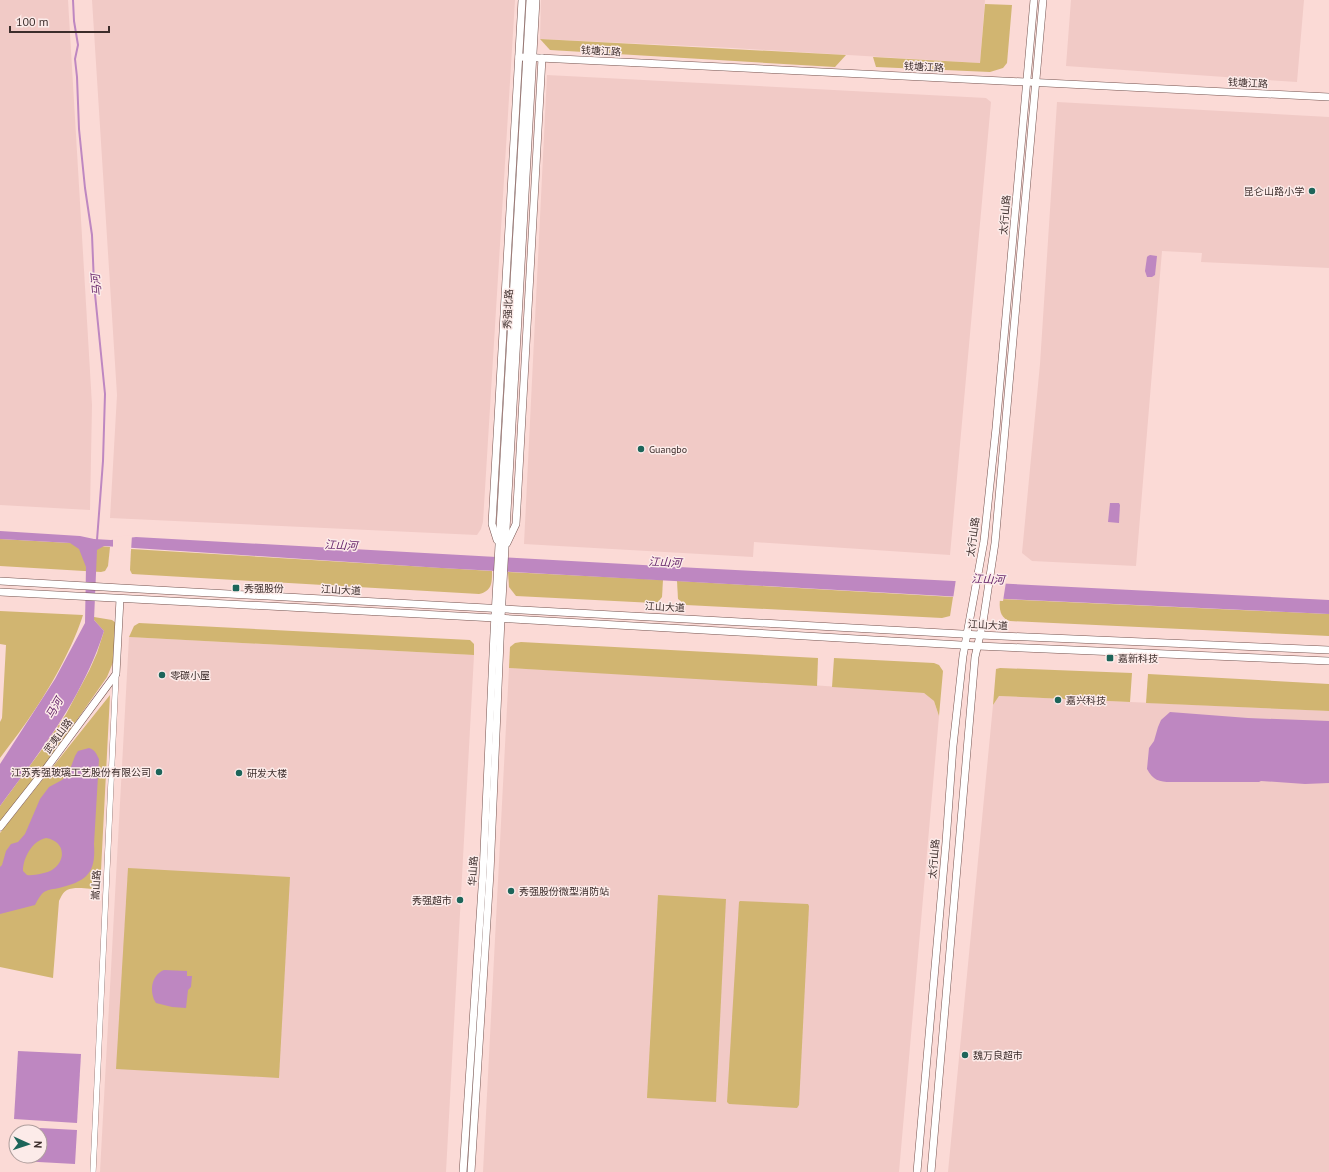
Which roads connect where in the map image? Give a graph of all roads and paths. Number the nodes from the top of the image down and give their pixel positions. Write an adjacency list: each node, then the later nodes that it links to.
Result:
1 (522, 0): 6 (street)
2 (530, 0): 7 (street, 秀强北路)
3 (536, 0): 7 (street, 秀强北路)
4 (1034, 0): 9 (street, 太行山路)
5 (1043, 0): 10 (street, 太行山路)
6 (519, 57): 7 (street, 钱塘江路); 12 (street)
7 (530, 58): 8 (street, 钱塘江路); 12 (street, 秀强北路)
8 (542, 58): 9 (street, 钱塘江路); 12 (street)
9 (1027, 83): 10 (street, 钱塘江路); 18 (street, 太行山路)
10 (1036, 83): 11 (street, 钱塘江路); 19 (street, 太行山路)
11 (1329, 97)
12 (502, 548): 16 (street, 秀强北路)
13 (0, 581): 16 (street, 江山大道)
14 (0, 592): 15 (street, 江山大道)
15 (120, 599): 17 (street, 江山大道); 24 (street, 嵩山路)
16 (498, 608): 17 (street, 秀强北路); 18 (street, 江山大道)
17 (498, 618): 20 (street, 江山大道); 27 (street, 华山路); 28 (street, 华山路)
18 (966, 634): 19 (street, 江山大道); 20 (street, 太行山路)
19 (980, 635): 21 (street, 太行山路); 22 (street, 江山大道)
20 (965, 645): 21 (street, 江山大道); 29 (street, 太行山路)
21 (978, 646): 23 (street, 江山大道); 30 (street, 太行山路)
22 (1329, 650)
23 (1329, 661)
24 (116, 674): 25 (street, 武夷山路); 26 (street, 嵩山路)
25 (0, 827)
26 (93, 1172)
27 (463, 1172)
28 (471, 1172)
29 (917, 1172)
30 (930, 1172)

